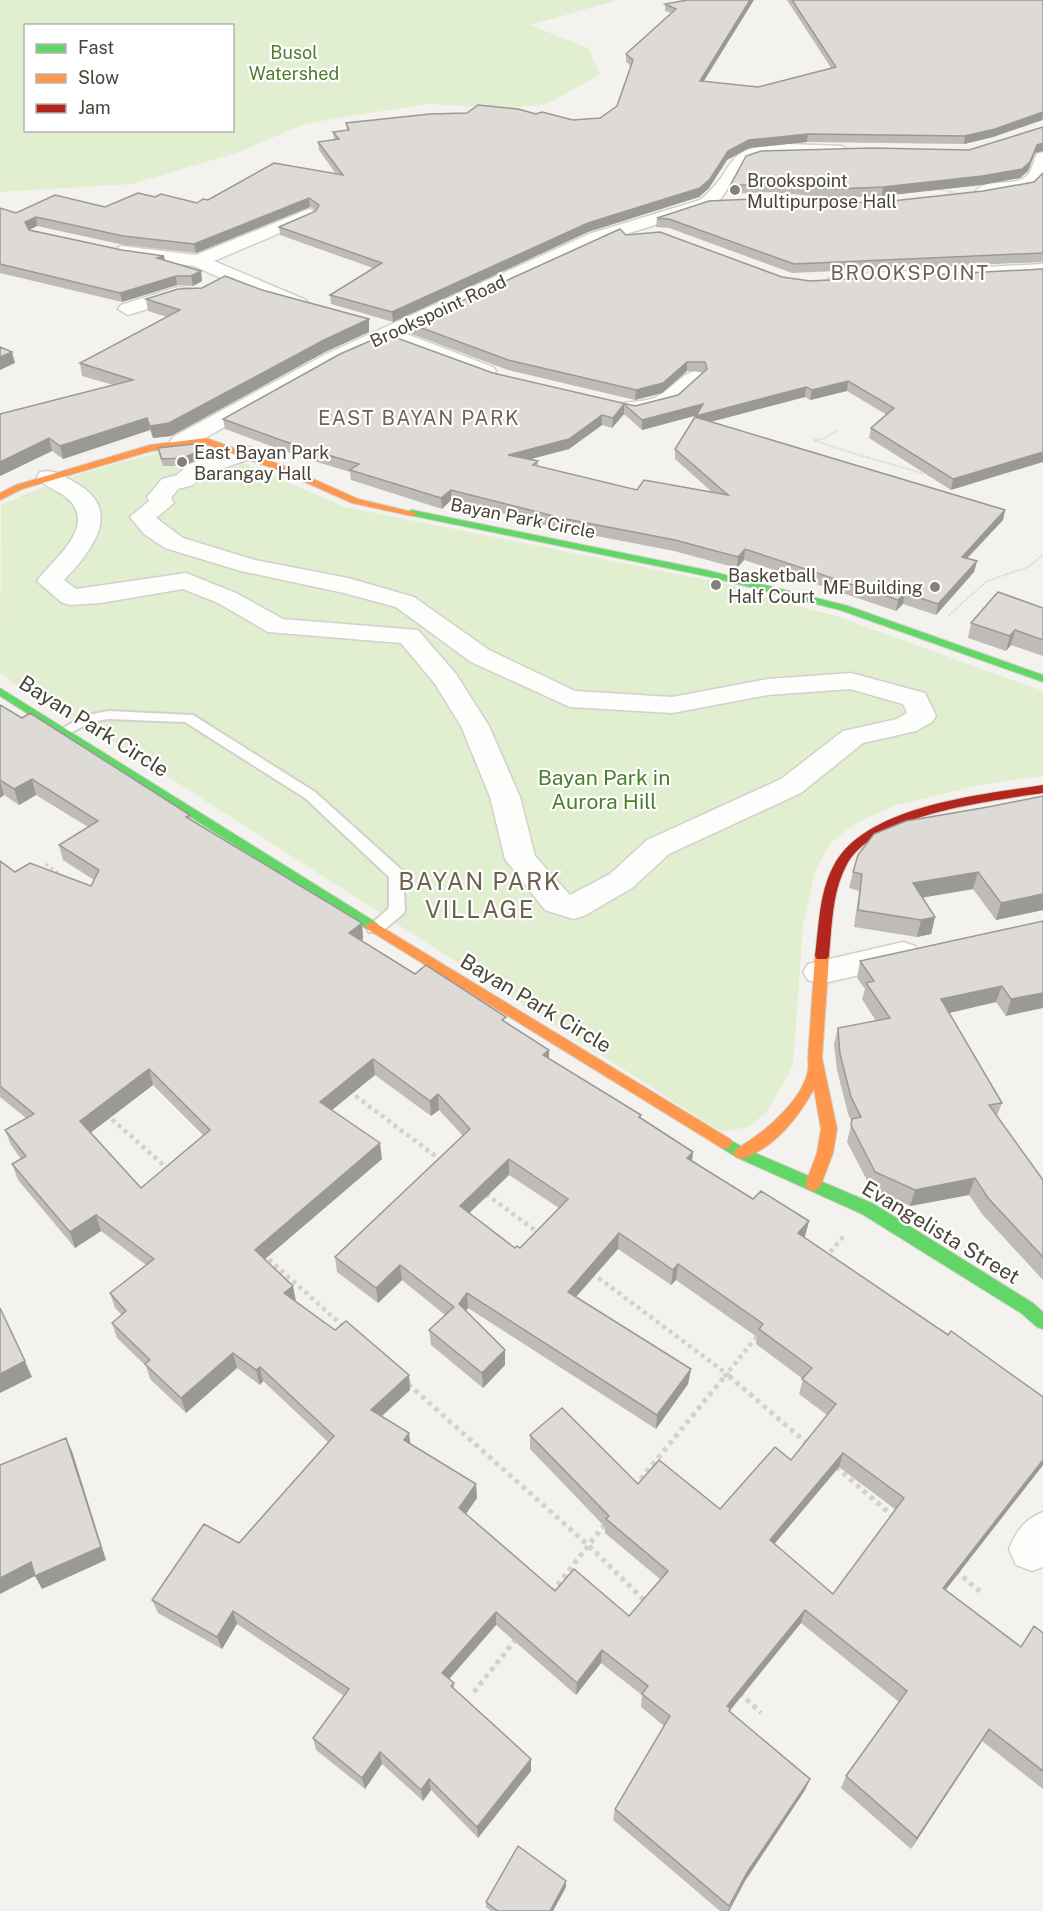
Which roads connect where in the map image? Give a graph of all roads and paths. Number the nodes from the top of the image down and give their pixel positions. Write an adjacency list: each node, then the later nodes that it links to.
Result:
1 (861, 149): 6 (street)
2 (1043, 157): 4 (street)
3 (929, 188): 4 (path)
4 (968, 194)
5 (736, 201): 6 (street, Brookspoint Road)
6 (706, 203): 10 (street, Brookspoint Road)
7 (309, 214): 11 (street)
8 (662, 234): 10 (street)
9 (102, 247): 11 (street)
10 (573, 250): 18 (street, Brookspoint Road)
11 (198, 261): 13 (street)
12 (1043, 270): 14 (street)
13 (233, 275): 15 (street); 16 (street)
14 (818, 282)
15 (128, 309)
16 (317, 309)
17 (364, 321): 18 (street)
18 (394, 333): 19 (street); 23 (street, Brookspoint Road)
19 (501, 377)
20 (695, 377): 21 (street)
21 (613, 404)
22 (838, 430): 25 (path)
23 (181, 442): 24 (main road, Bayan Park Circle); 26 (main road, Bayan Park Circle)
24 (245, 453): 26 (street); 30 (main road, Bayan Park Circle)
25 (924, 474)
26 (48, 477): 27 (main road, Bayan Park Circle)
27 (0, 497)
28 (1043, 555): 29 (path)
29 (953, 611)
30 (1043, 679)
31 (4, 697): 32 (main road, Bayan Park Circle)
32 (64, 732): 36 (main road, Bayan Park Circle); 36 (lane)
33 (1043, 789): 38 (main road)
34 (46, 864): 35 (path)
35 (65, 878)
36 (375, 928): 42 (main road, Bayan Park Circle)
37 (931, 948): 38 (street)
38 (820, 972): 39 (main road)
39 (816, 1071): 42 (main road); 45 (main road)
40 (342, 1086): 43 (path)
41 (101, 1110): 44 (path)
42 (741, 1153): 45 (main road, Bayan Park Circle)
43 (448, 1165)
44 (172, 1173)
45 (813, 1185): 47 (main road, Evangelista Street)
46 (477, 1187): 48 (path)
47 (868, 1209): 50 (path); 52 (main road, Evangelista Street)
48 (544, 1237)
49 (261, 1252): 54 (path)
50 (823, 1261)
51 (582, 1266): 55 (path)
52 (1043, 1322)
53 (763, 1330): 55 (path)
54 (349, 1332)
55 (726, 1373): 57 (path); 59 (path)
56 (402, 1379): 62 (path)
57 (814, 1449)
58 (832, 1464): 61 (path)
59 (632, 1491)
60 (610, 1518): 62 (path)
61 (903, 1525)
62 (588, 1545): 65 (path); 66 (path)
63 (948, 1563): 64 (path)
64 (983, 1594)
65 (546, 1600)
66 (654, 1609)
67 (517, 1637): 69 (path)
68 (736, 1689): 70 (path)
69 (474, 1692)
70 (761, 1713)

